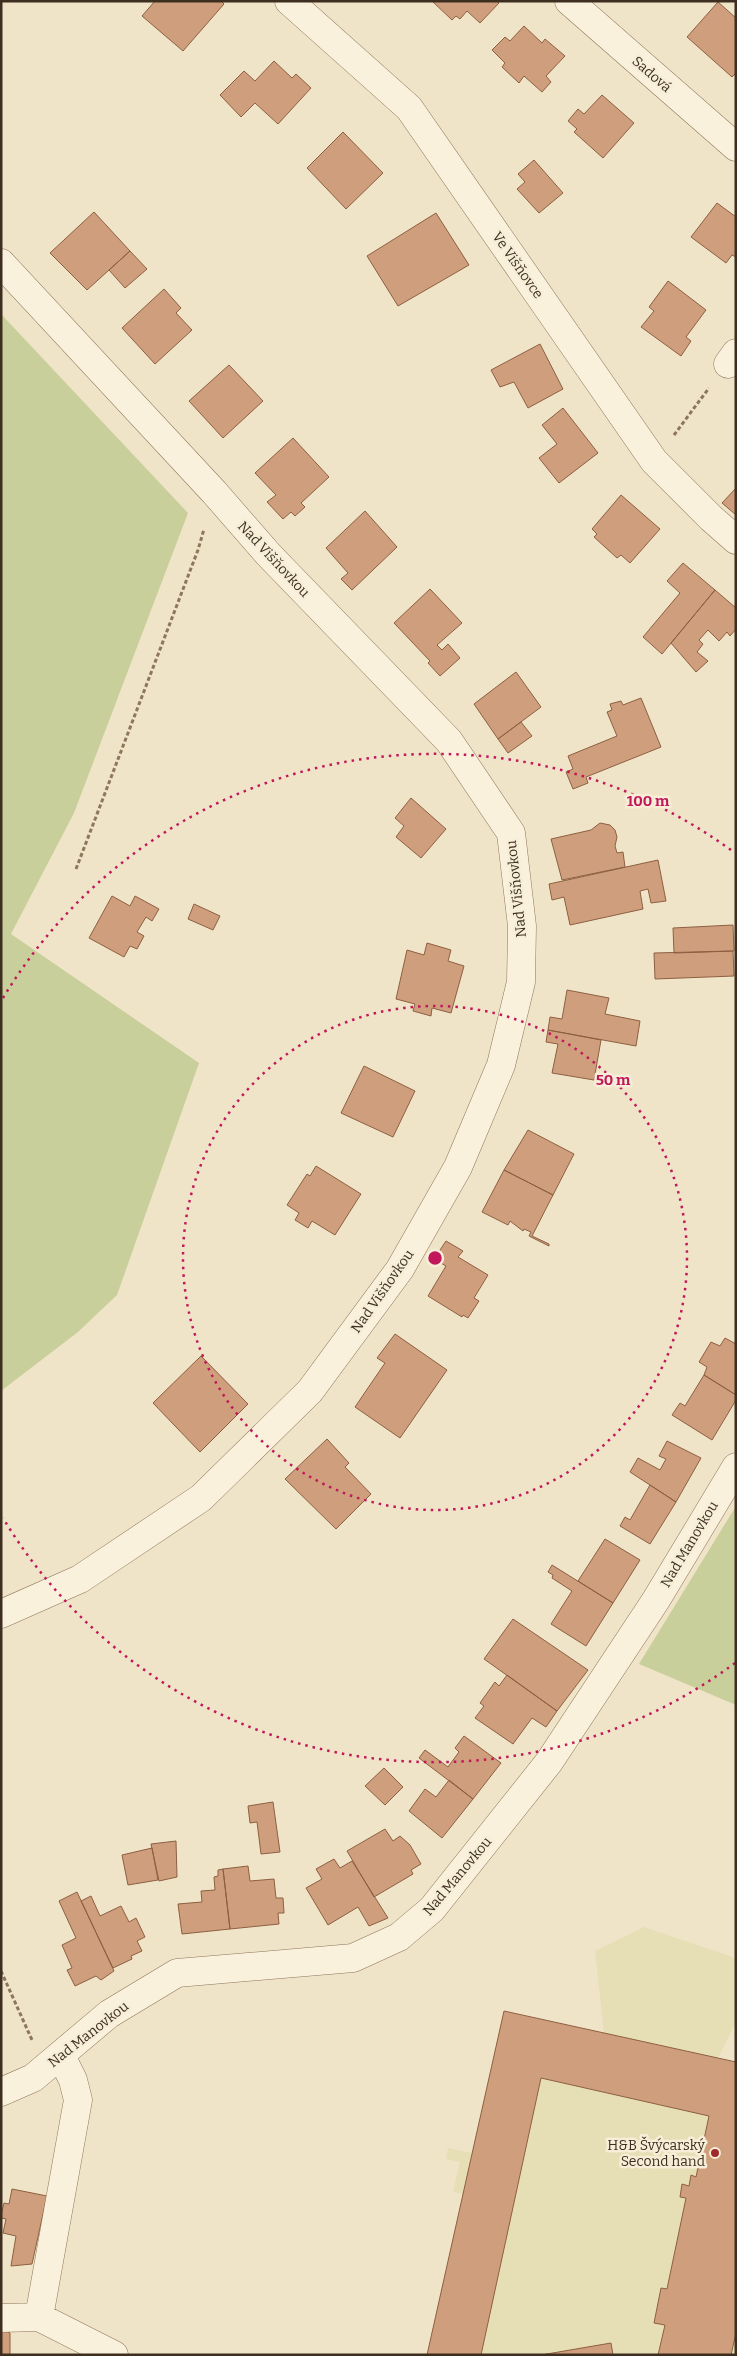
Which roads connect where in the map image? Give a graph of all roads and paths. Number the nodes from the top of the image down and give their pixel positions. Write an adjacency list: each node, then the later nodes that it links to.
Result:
1 (289, 1): 8 (street, Ve Višňovce)
2 (569, 1): 3 (street, Sadová)
3 (736, 147)
4 (1, 263): 7 (street, Nad Višňovkou)
5 (732, 358): 6 (path)
6 (675, 434)
7 (214, 492): 9 (path); 11 (street, Nad Višňovkou)
8 (736, 540)
9 (76, 869)
10 (736, 1467): 13 (street, Nad Manovkou)
11 (1, 1614)
12 (1, 1971): 13 (path)
13 (53, 2062): 14 (street, Nad Manovkou); 15 (street)
14 (1, 2092)
15 (40, 2317): 16 (street); 17 (street)
16 (1, 2318)
17 (114, 2355)

